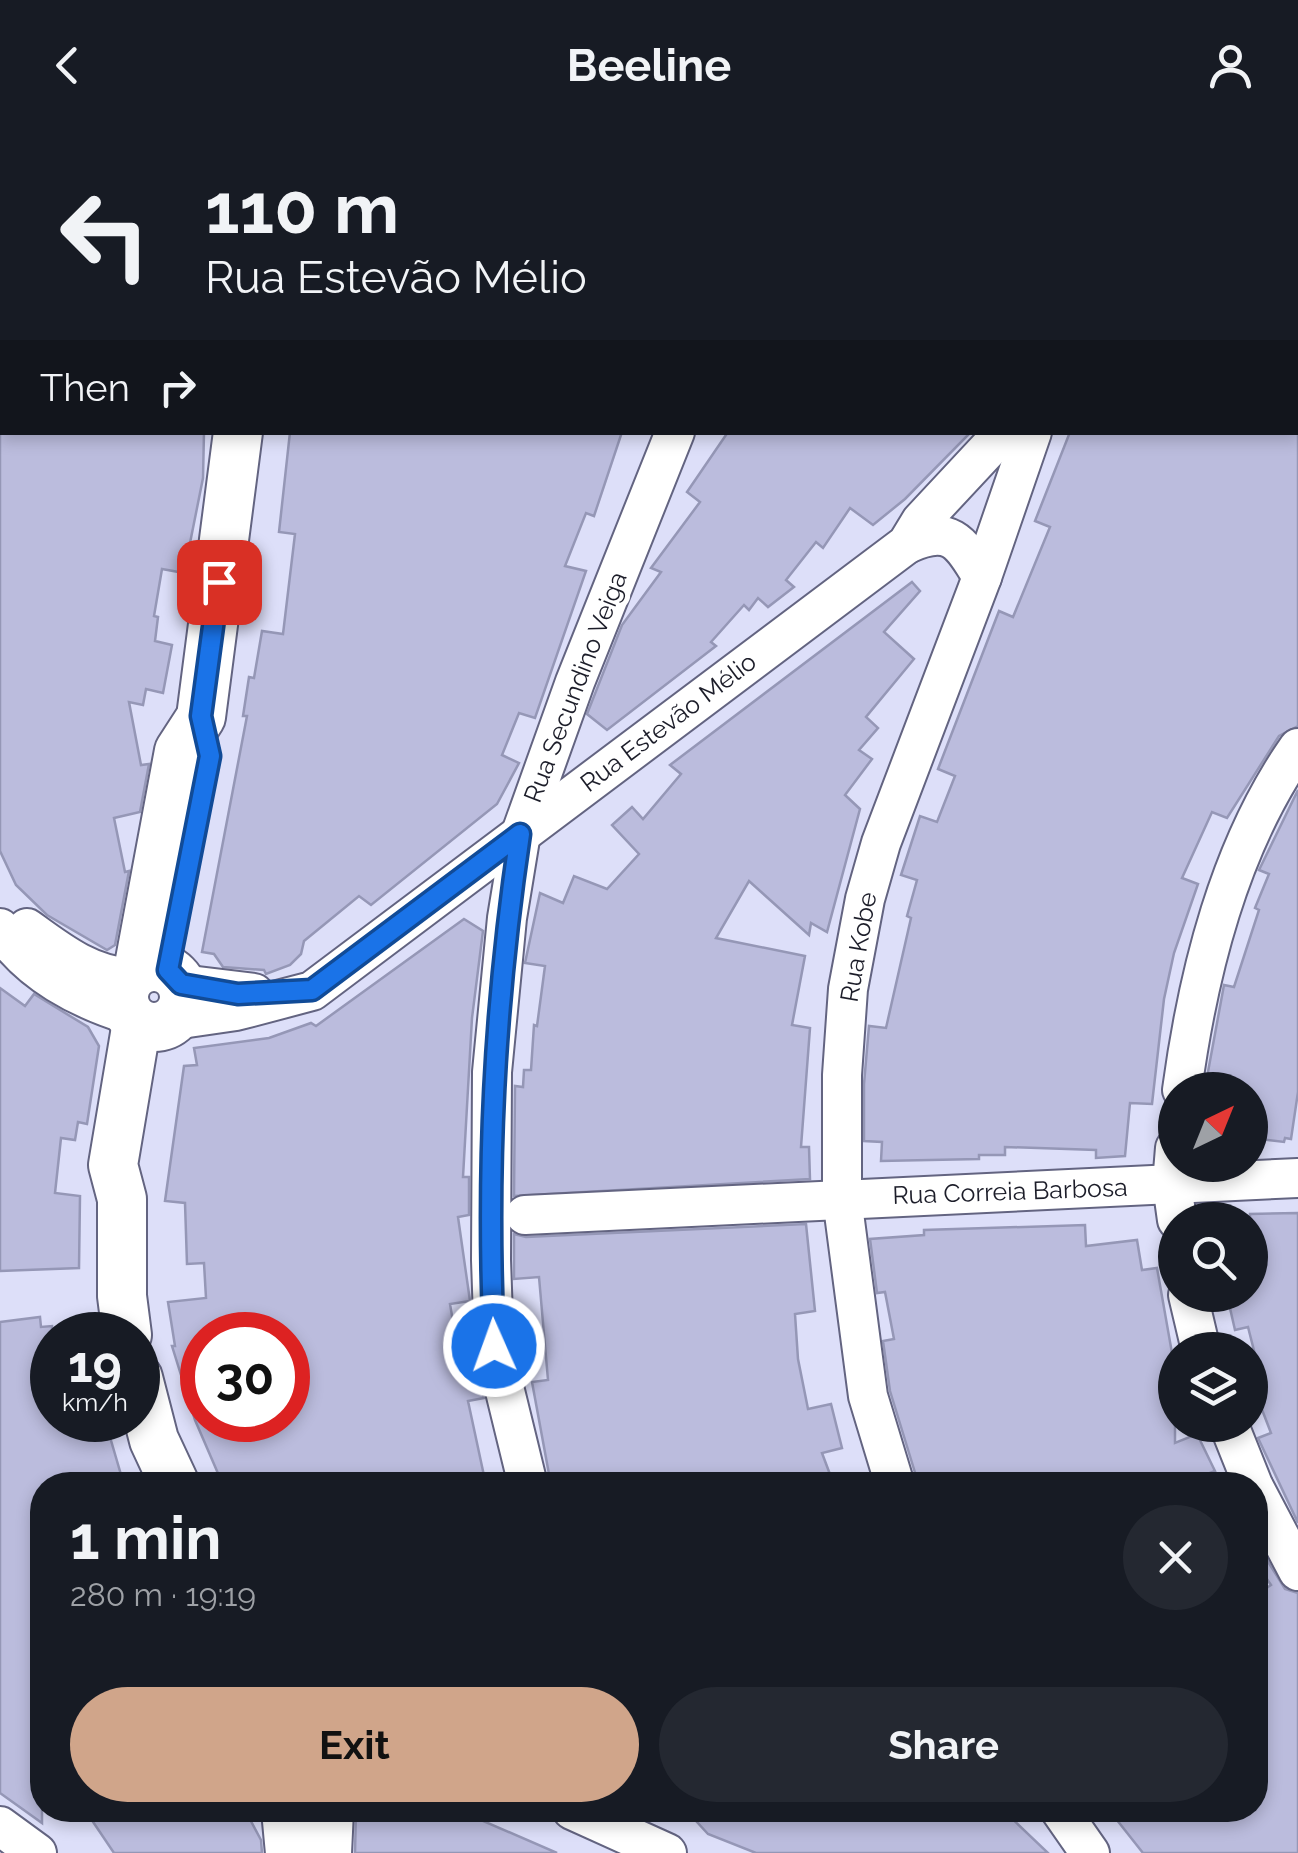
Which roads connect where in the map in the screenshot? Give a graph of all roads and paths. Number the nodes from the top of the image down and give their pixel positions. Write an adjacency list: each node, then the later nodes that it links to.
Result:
1 (238, 435): 13 (street)
2 (674, 435): 10 (street, Rua Secundino Veiga)
3 (1001, 435): 5 (street, Rua Estevão Mélio)
4 (1031, 435): 6 (street, Rua Kobe)
5 (969, 472): 6 (street); 7 (street, Rua Estevão Mélio)
6 (1010, 496): 8 (street, Rua Kobe)
7 (906, 544): 8 (street); 10 (street, Rua Estevão Mélio)
8 (982, 577): 17 (street, Rua Kobe)
9 (1298, 748): 14 (street)
10 (520, 834): 13 (street, Rua Estevão Mélio); 23 (street, Rua Secundino Veiga)
11 (0, 912): 13 (street, Rua Estevão Mélio)
12 (0, 928): 13 (street, Rua Estevão Mélio)
13 (153, 998): 19 (street)
14 (1185, 1072)
15 (1298, 1178): 16 (street, Rua Correia Barbosa)
16 (1175, 1184): 17 (street, Rua Correia Barbosa)
17 (842, 1198): 18 (street, Rua Correia Barbosa); 24 (street, Rua Kobe)
18 (524, 1215)
19 (124, 1312)
20 (155, 1442): 22 (street)
21 (1236, 1442): 25 (street)
22 (169, 1472)
23 (525, 1472)
24 (891, 1472)
25 (1248, 1472)
26 (1268, 1514): 27 (street)
27 (1298, 1571)
28 (287, 1822): 36 (street)
29 (328, 1822): 37 (street)
30 (599, 1822): 34 (street)
31 (646, 1822): 34 (street)
32 (1068, 1822): 38 (street)
33 (0, 1826): 35 (street)
34 (661, 1850)
35 (37, 1853)
36 (290, 1853)
37 (327, 1853)
38 (1090, 1853)

